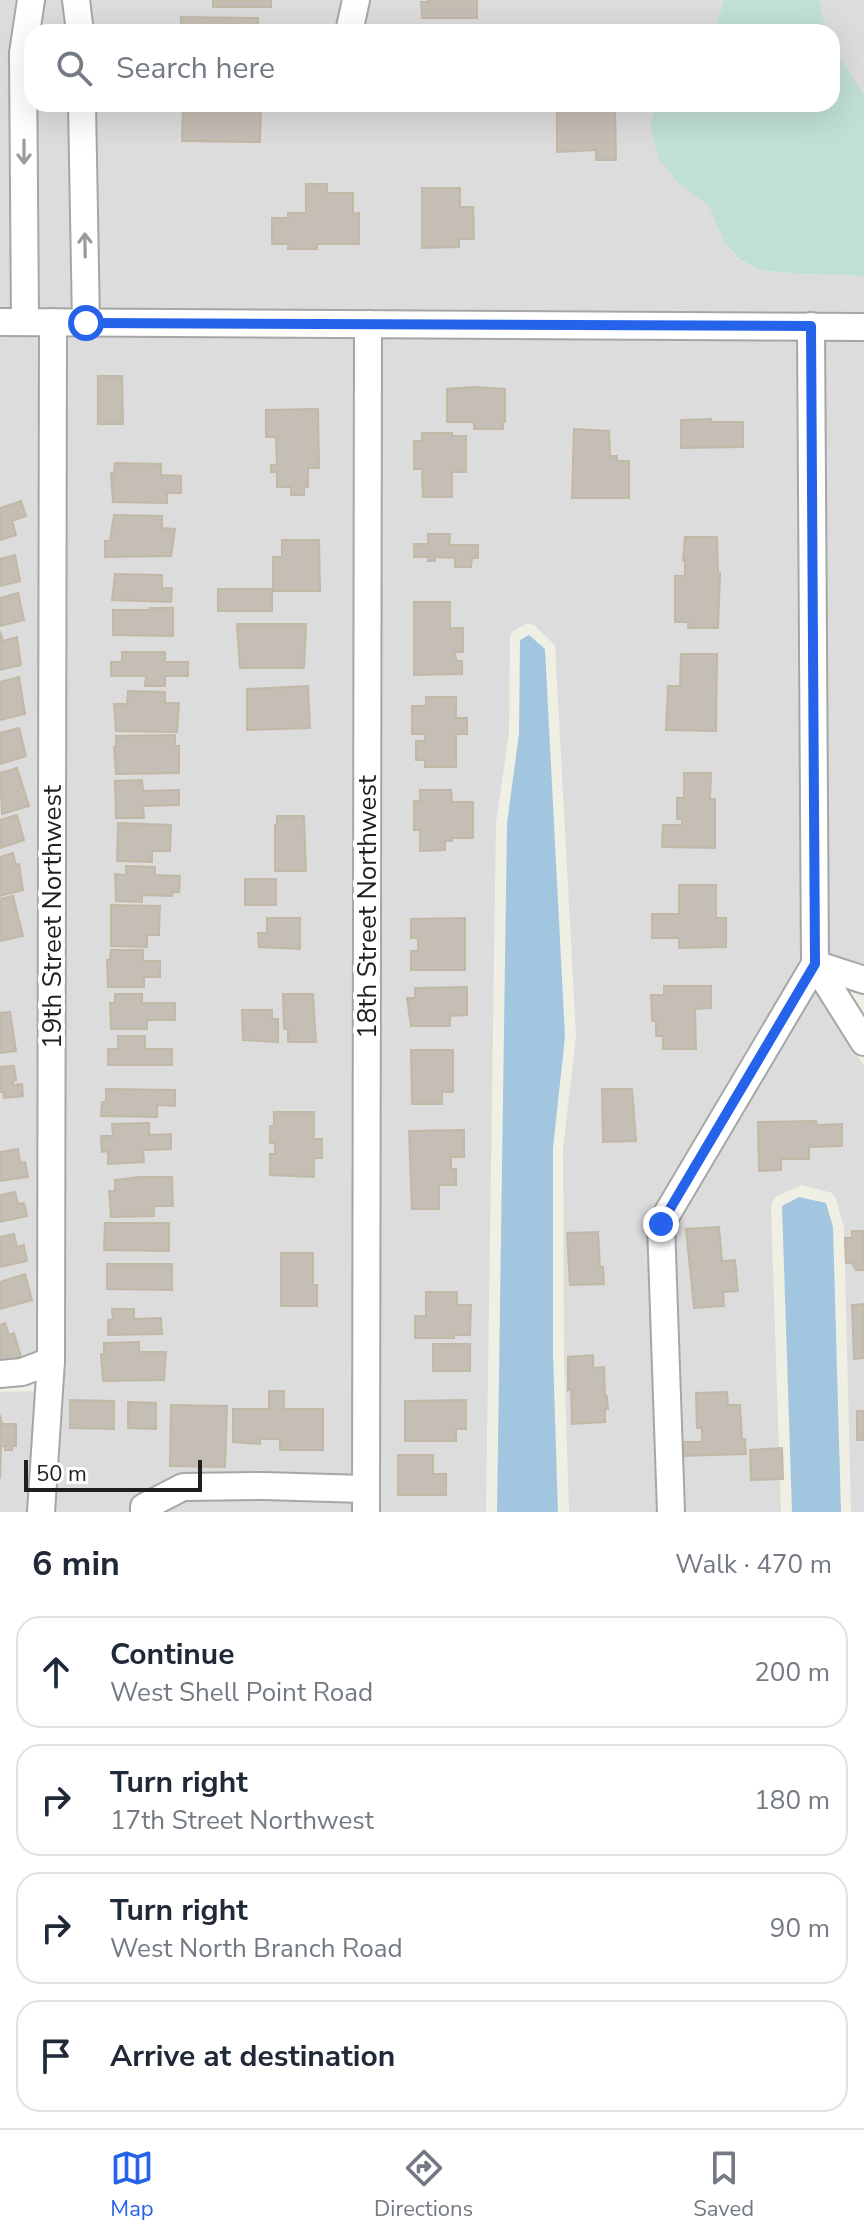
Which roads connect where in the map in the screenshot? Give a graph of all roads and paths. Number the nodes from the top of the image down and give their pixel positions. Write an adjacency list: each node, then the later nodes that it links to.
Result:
1 (31, 0): 4 (street, one-way to 4)
2 (76, 0): 5 (street)
3 (356, 0): 6 (street)
4 (27, 24)
5 (79, 24)
6 (351, 24)
7 (24, 46): 9 (street, one-way to 9)
8 (82, 112): 11 (street, one-way to 8)
9 (12, 322): 10 (street)
10 (53, 322): 11 (street); 18 (street, 19th Street Northwest)
11 (86, 323): 12 (street)
12 (368, 324): 13 (street); 21 (street, 18th Street Northwest)
13 (811, 326): 14 (street); 15 (street)
14 (864, 327)
15 (815, 964): 16 (street); 17 (street); 24 (street)
16 (864, 980)
17 (864, 1042)
18 (51, 1361): 19 (street); 22 (street, 19th Street Northwest)
19 (0, 1374)
20 (262, 1499): 21 (street); 23 (street)
21 (365, 1501)
22 (41, 1512)
23 (144, 1512)
24 (671, 1512)

